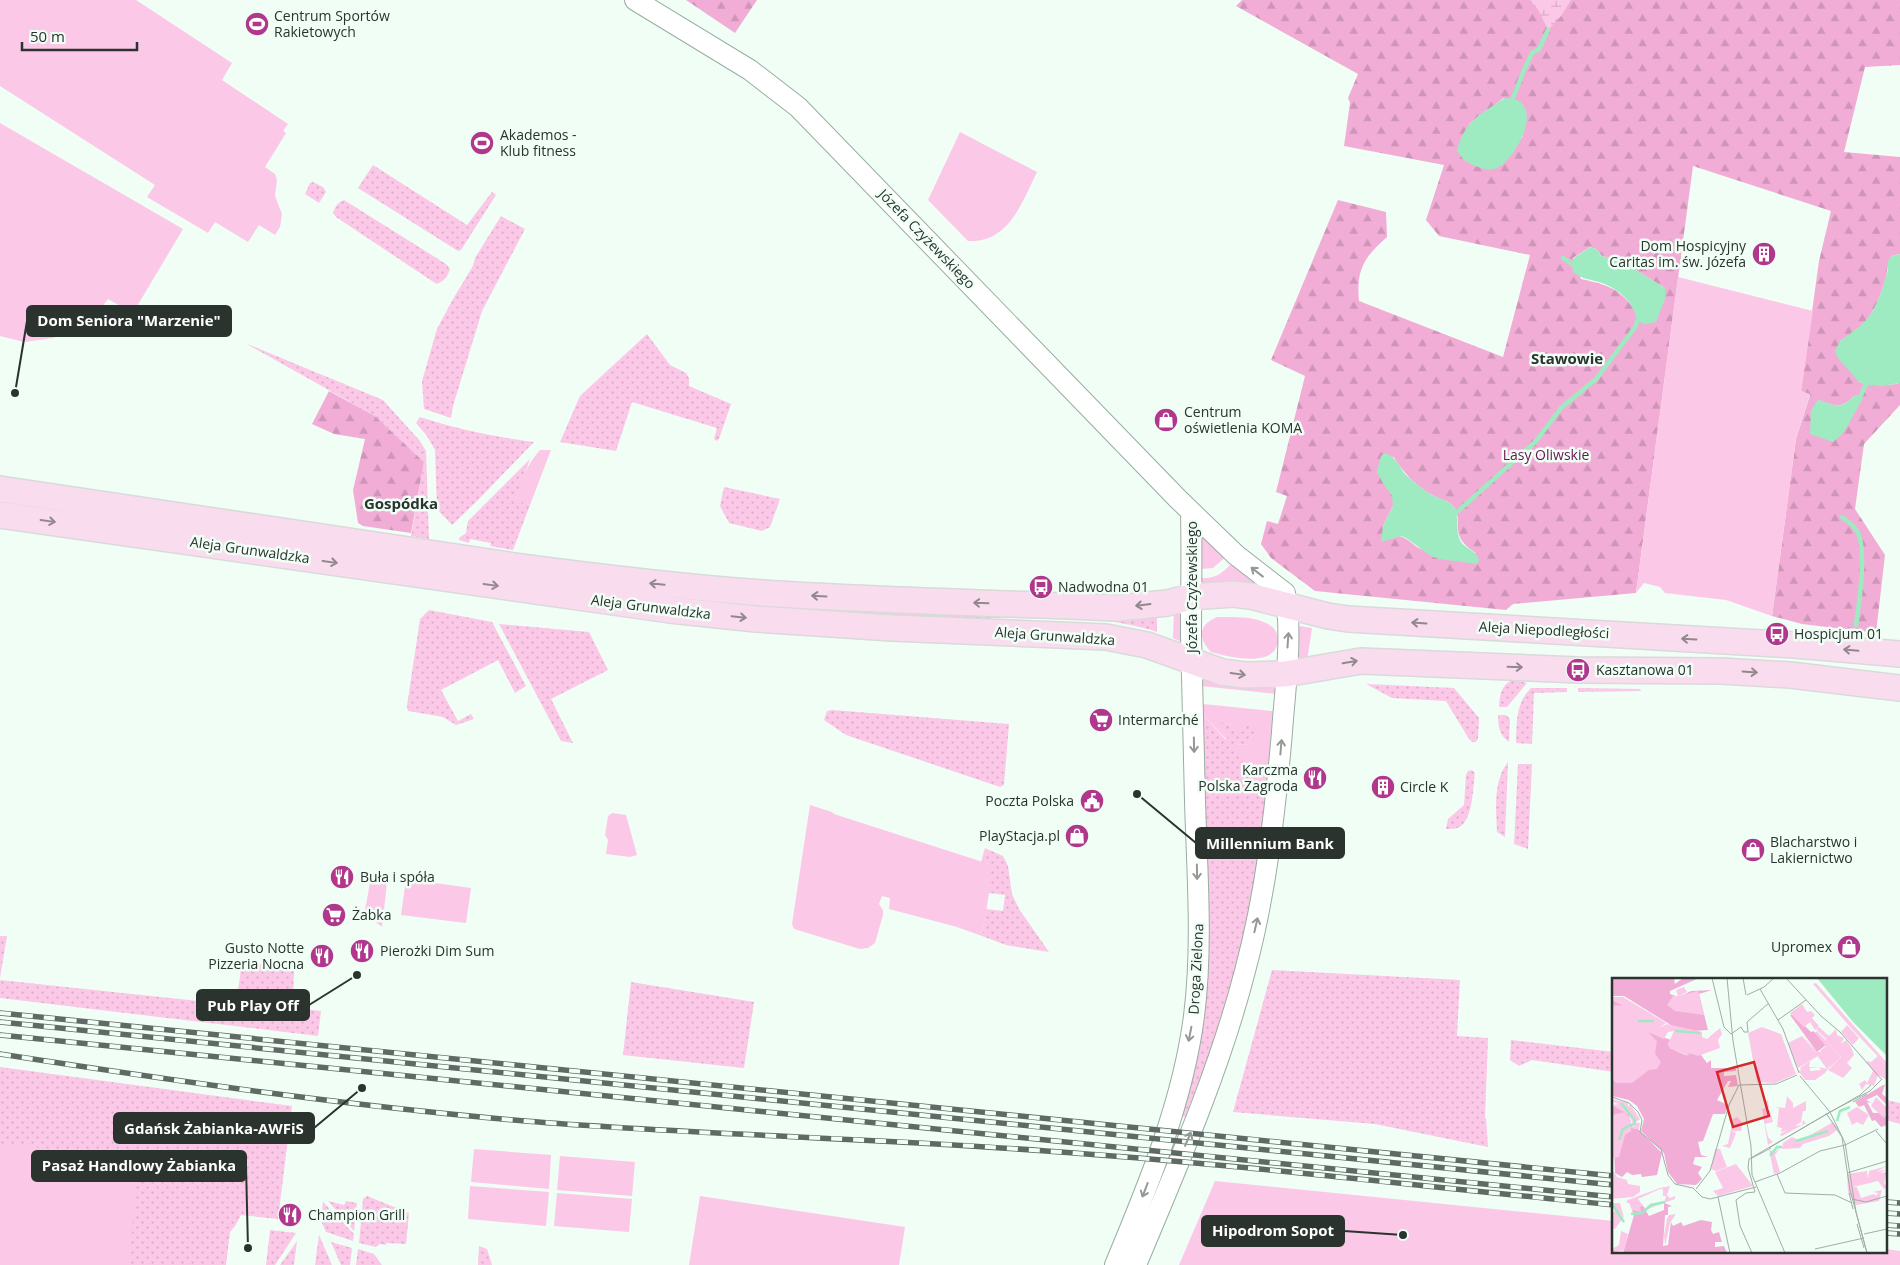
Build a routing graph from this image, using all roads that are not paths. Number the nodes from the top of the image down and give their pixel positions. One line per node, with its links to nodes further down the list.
1 (635, 0): 3 (street, Józefa Czyżewskiego)
2 (0, 490): 5 (main road, Aleja Grunwaldzka, one-way to 2)
3 (1191, 512): 5 (street, Józefa Czyżewskiego); 6 (street, Józefa Czyżewskiego, one-way to 3)
4 (0, 514): 8 (main road, Aleja Grunwaldzka, one-way to 8)
5 (1191, 597): 6 (main road, Aleja Niepodległości); 8 (street, Józefa Czyżewskiego)
6 (1287, 606): 7 (main road, Aleja Niepodległości, one-way to 6); 9 (street, Józefa Czyżewskiego, one-way to 6)
7 (1900, 654)
8 (1192, 661): 9 (main road, Aleja Grunwaldzka, one-way to 9); 11 (street, Droga Zielona, one-way to 11)
9 (1294, 672): 10 (main road, one-way to 10); 12 (street, one-way to 9)
10 (1900, 688)
11 (1115, 1265)
12 (1136, 1265)

